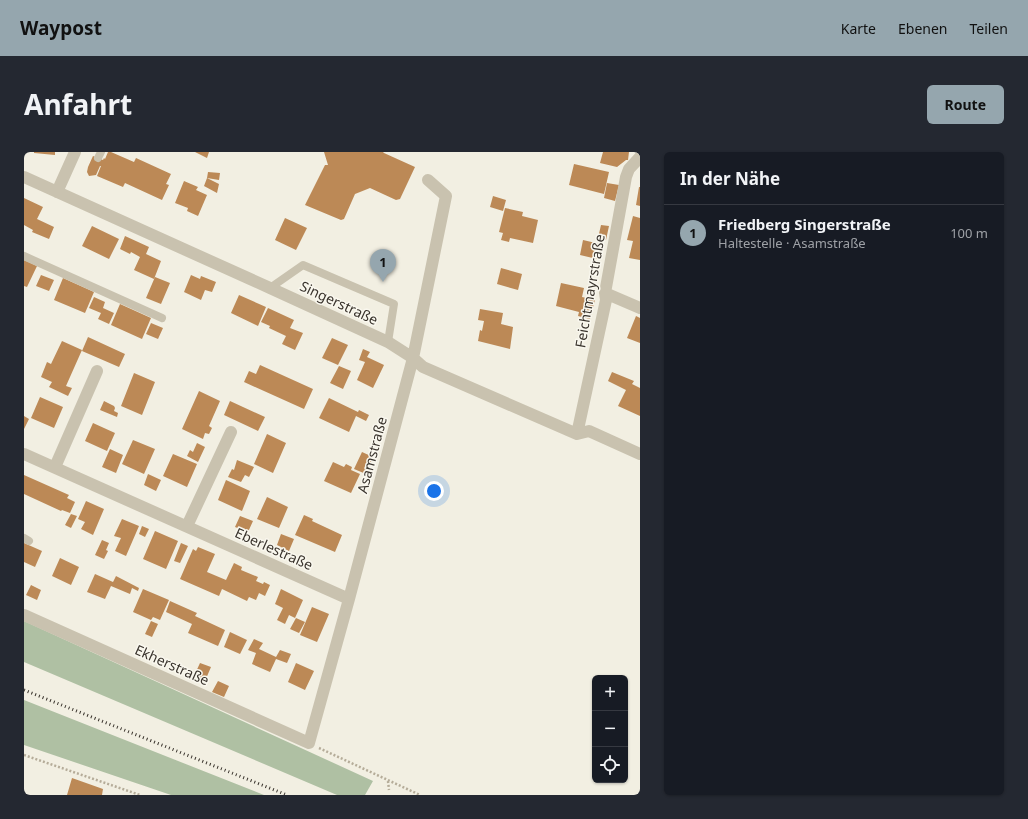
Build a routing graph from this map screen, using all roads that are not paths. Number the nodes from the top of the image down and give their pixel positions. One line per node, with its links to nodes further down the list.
1 (75, 152): 5 (street)
2 (640, 157): 8 (street, Feichtmayrstraße)
3 (24, 177): 5 (street, Singerstraße)
4 (428, 180): 12 (street, Asamstraße)
5 (57, 192): 7 (street, Singerstraße)
6 (24, 256): 10 (lane)
7 (270, 288): 11 (street, Singerstraße); 11 (lane)
8 (605, 293): 9 (street); 15 (street, Feichtmayrstraße)
9 (640, 308)
10 (162, 318)
11 (388, 342): 12 (street, Singerstraße)
12 (413, 358): 15 (street, Singerstraße); 20 (street, Asamstraße)
13 (97, 371): 18 (street)
14 (231, 432): 19 (street)
15 (577, 434): 17 (street, Singerstraße)
16 (24, 454): 18 (street, Eberlestraße)
17 (640, 454)
18 (55, 467): 19 (street, Eberlestraße)
19 (187, 526): 20 (street, Eberlestraße)
20 (349, 599): 22 (street, Asamstraße)
21 (24, 615): 22 (street, Ekherstraße)
22 (309, 743)

